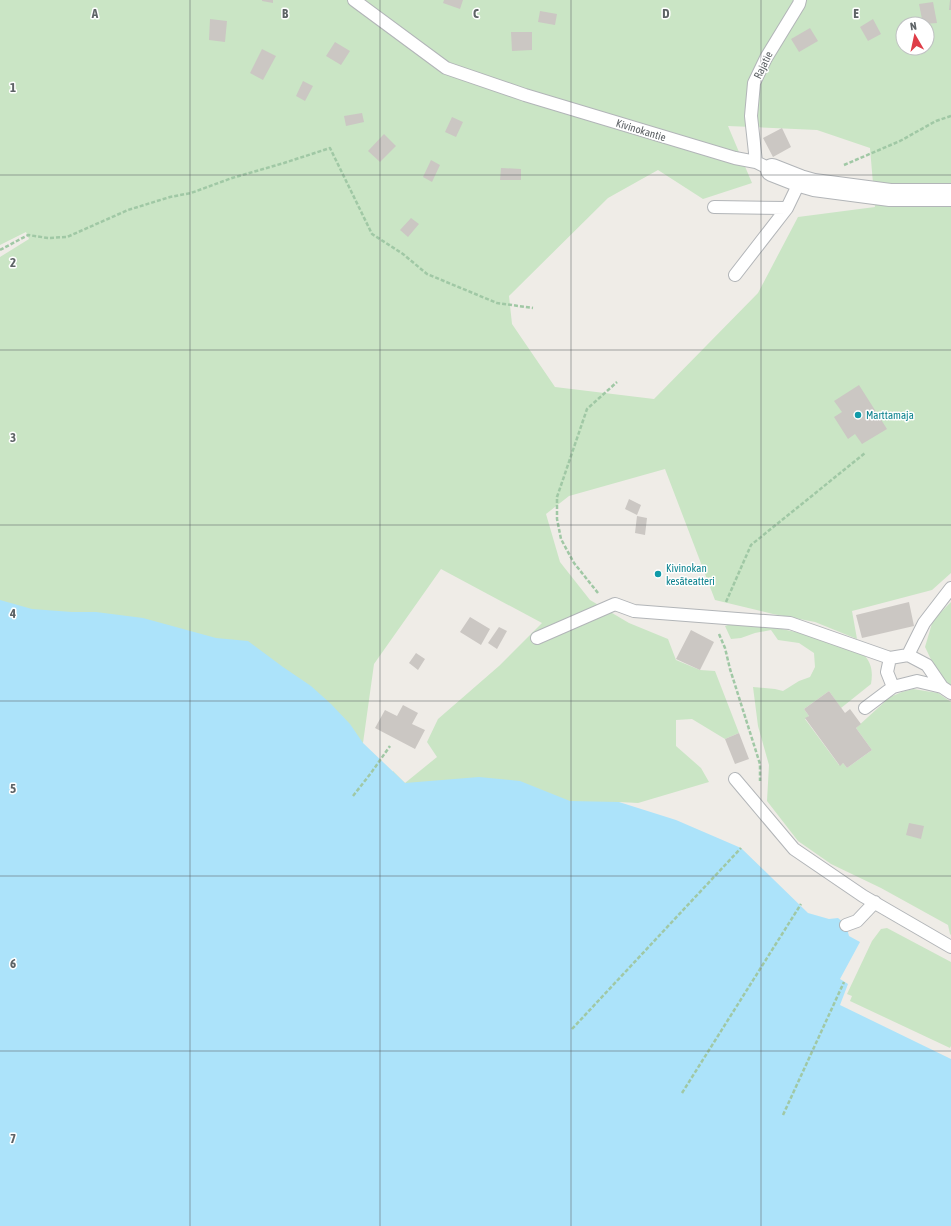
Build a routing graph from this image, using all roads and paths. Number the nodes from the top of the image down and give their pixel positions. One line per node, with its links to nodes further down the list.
1 (354, 0): 4 (lane, Kivinokantie)
2 (800, 0): 4 (lane, Rajatie)
3 (951, 116): 5 (path)
4 (764, 166): 6 (street, Kivinokantie)
5 (842, 166)
6 (800, 181): 7 (street, Kivinokantie); 9 (lane)
7 (951, 195)
8 (714, 207): 9 (lane)
9 (787, 208): 11 (lane)
10 (0, 250): 12 (path)
11 (735, 275)
12 (532, 308)
13 (617, 382): 16 (path)
14 (865, 453): 17 (path)
15 (951, 588): 19 (lane)
16 (615, 604): 17 (lane); 18 (lane)
17 (715, 617): 20 (lane); 27 (path)
18 (537, 638)
19 (908, 655): 20 (lane); 22 (lane)
20 (890, 658): 21 (lane)
21 (893, 687): 22 (lane); 23 (lane)
22 (947, 690)
23 (865, 708)
24 (390, 746): 26 (path)
25 (735, 779): 27 (lane)
26 (353, 796)
27 (760, 809): 29 (lane)
28 (741, 848): 34 (path)
29 (875, 902): 31 (lane); 32 (lane)
30 (801, 904): 35 (path)
31 (846, 925)
32 (951, 947)
33 (844, 982): 36 (path)
34 (572, 1029)
35 (682, 1094)
36 (782, 1115)

